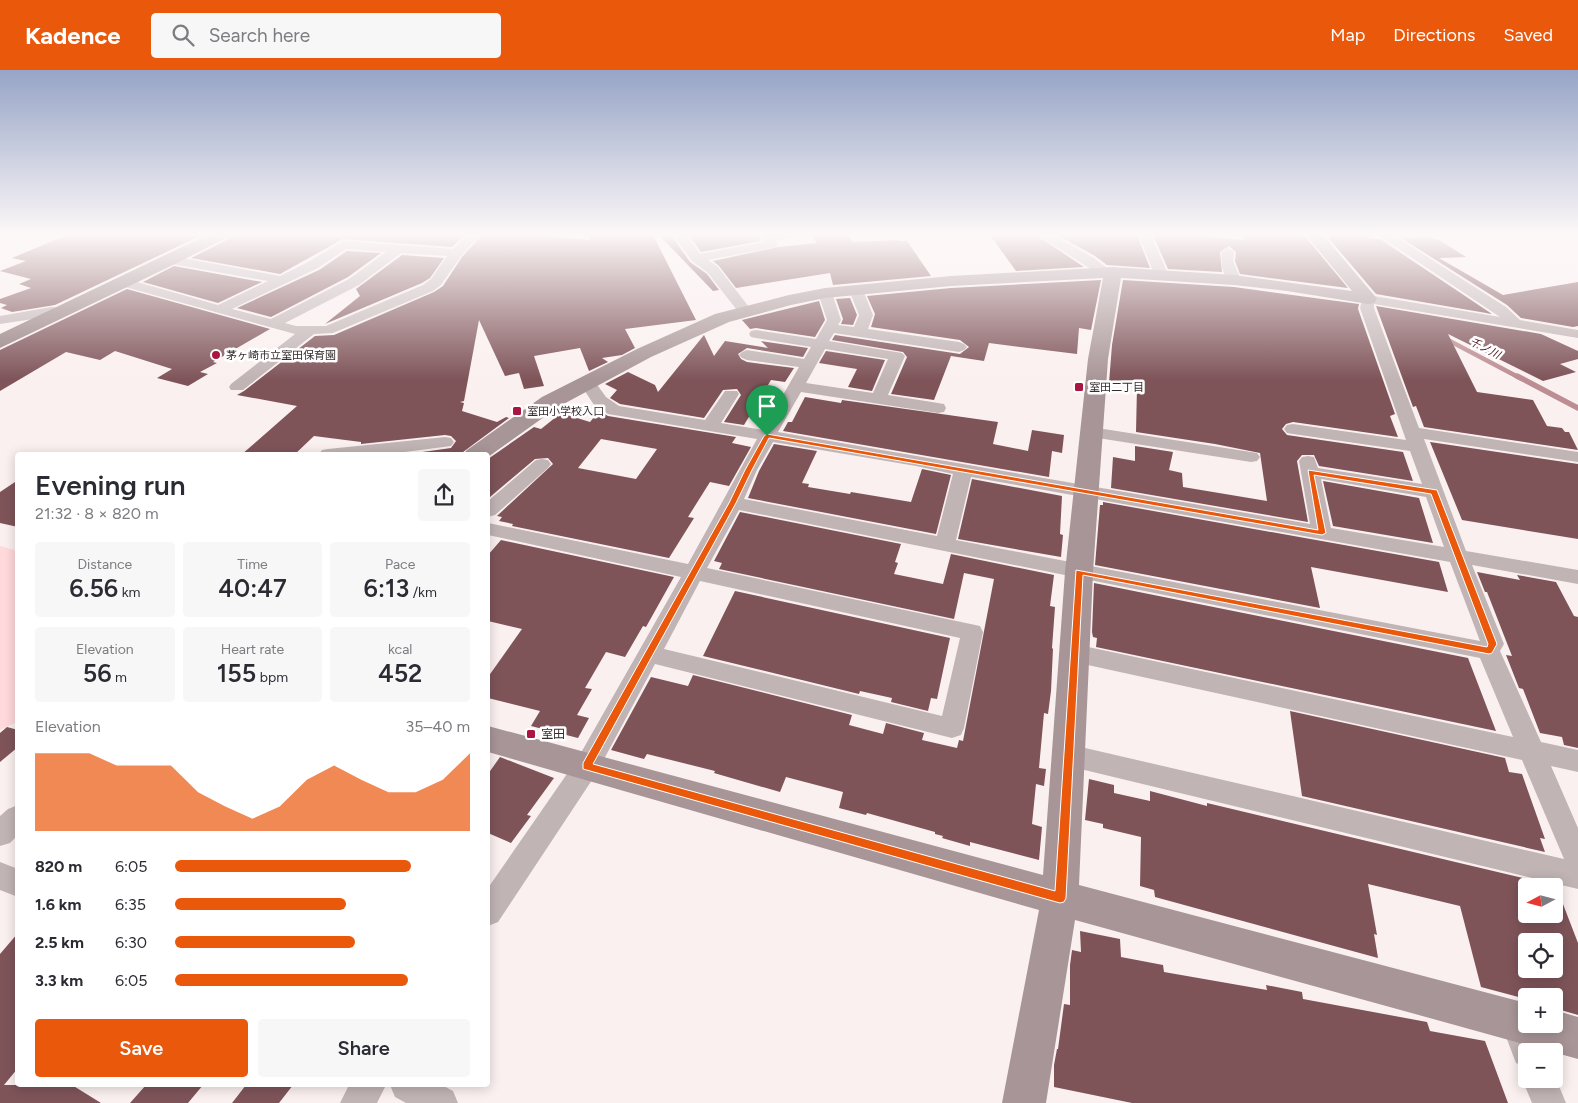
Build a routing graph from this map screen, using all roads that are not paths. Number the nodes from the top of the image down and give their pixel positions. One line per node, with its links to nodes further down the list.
1 (120, 283): 16 (main road)
2 (127, 283): 15 (street)
3 (275, 283): 15 (street)
4 (352, 283): 20 (street)
5 (434, 283): 22 (street)
6 (723, 283): 17 (street)
7 (939, 283): 12 (street)
8 (1108, 283): 39 (street)
9 (1262, 283): 14 (street)
10 (1355, 283): 14 (street)
11 (1459, 283): 19 (street)
12 (856, 290): 13 (street); 23 (street)
13 (825, 293): 17 (street); 21 (street)
14 (1368, 299): 19 (street); 41 (street)
15 (219, 310): 20 (street)
16 (60, 311): 18 (street); 26 (main road)
17 (745, 311): 31 (street)
18 (0, 320)
19 (1515, 323): 25 (street)
20 (272, 324): 22 (street)
21 (829, 328): 23 (street); 27 (street)
22 (310, 330): 33 (street)
23 (859, 333): 28 (street)
24 (756, 334): 27 (street)
25 (1578, 334)
26 (0, 342)
27 (820, 344): 30 (street); 35 (street)
28 (959, 348)
29 (747, 355): 30 (street)
30 (808, 364): 32 (street)
31 (587, 382): 37 (street); 44 (street)
32 (796, 386): 35 (street); 40 (street)
33 (237, 387)
34 (731, 394): 37 (street)
35 (878, 399): 36 (street)
36 (938, 408)
37 (710, 426): 40 (street)
38 (1293, 428): 41 (street)
39 (1091, 432): 45 (street); 49 (street)
40 (767, 436): 48 (street); 51 (street)
41 (1415, 440): 46 (street); 50 (street)
42 (366, 452): 43 (street)
43 (437, 452)
44 (480, 452)
45 (1251, 457)
46 (1578, 457)
47 (542, 464): 52 (street)
48 (963, 470): 49 (street); 55 (street)
49 (1086, 491): 54 (street); 58 (street)
50 (1434, 492): 54 (street); 56 (street)
51 (733, 503): 55 (street); 57 (street)
52 (490, 509)
53 (490, 529): 57 (street)
54 (1322, 533): 56 (street)
55 (945, 545): 58 (street)
56 (1458, 557): 59 (street); 60 (street)
57 (694, 572): 62 (street); 62 (street)
58 (1079, 572): 60 (street); 61 (street)
59 (1578, 577)
60 (1489, 651): 64 (street)
61 (1074, 653): 64 (street); 65 (street)
62 (649, 654): 67 (street)
63 (490, 740): 67 (street)
64 (1532, 751): 66 (street); 70 (street)
65 (1068, 755): 72 (street); 74 (street)
66 (1578, 761)
67 (587, 766): 74 (street); 75 (street)
68 (15, 820): 69 (street)
69 (0, 834)
70 (1578, 860)
71 (0, 875): 73 (street)
72 (1578, 876)
73 (15, 882)
74 (1060, 898): 76 (street); 81 (street)
75 (490, 909)
76 (1522, 1036): 77 (street)
77 (1578, 1038)
78 (368, 1087): 82 (street)
79 (412, 1087): 83 (street)
80 (1543, 1088): 84 (street)
81 (1026, 1102)
82 (357, 1103)
83 (441, 1103)
84 (1549, 1103)

